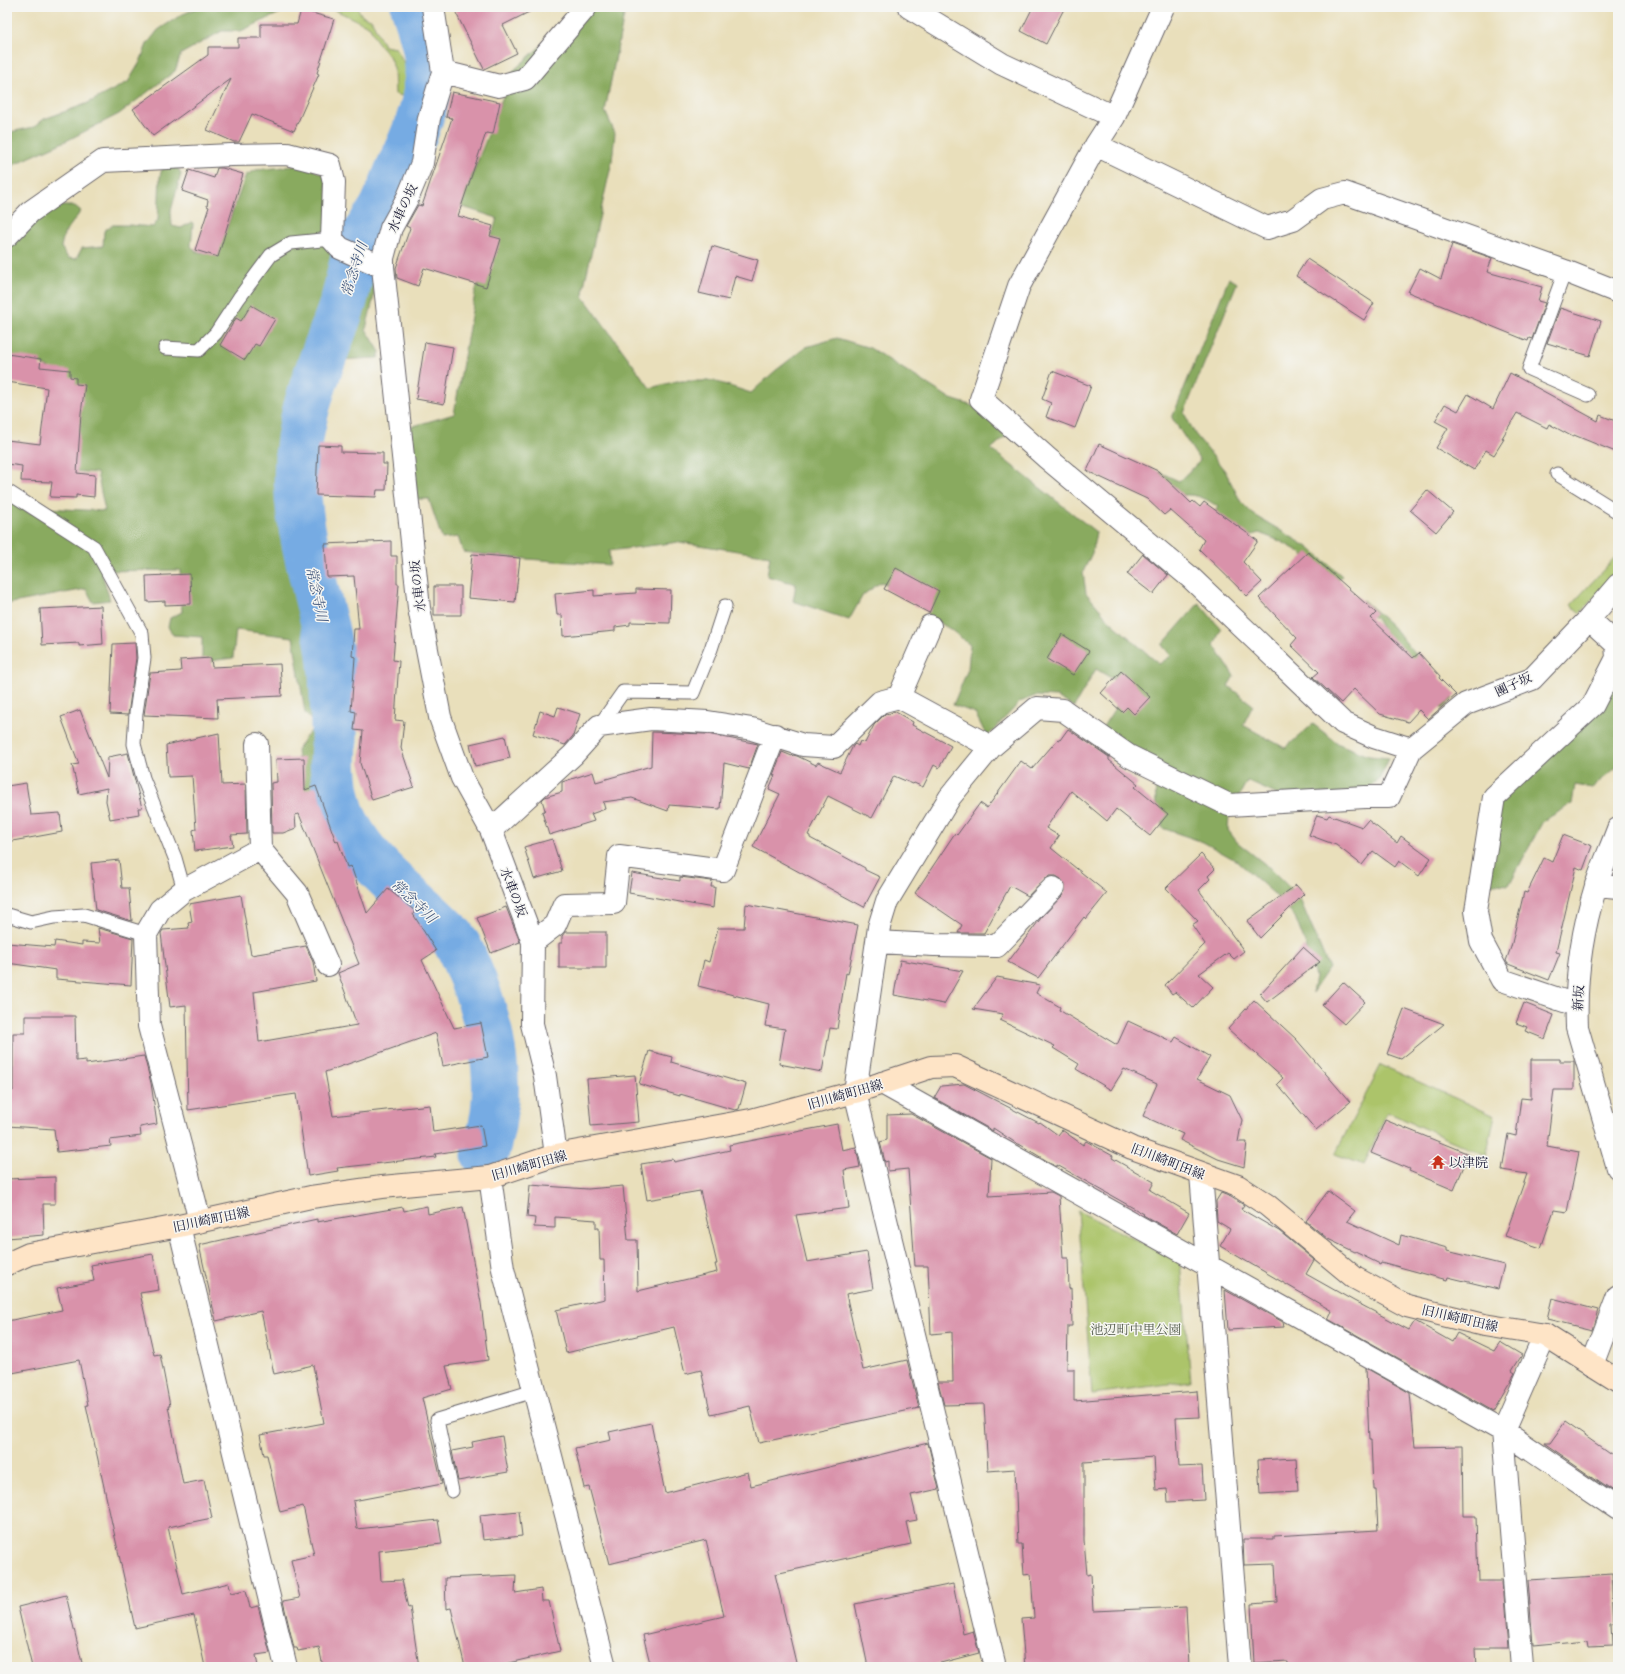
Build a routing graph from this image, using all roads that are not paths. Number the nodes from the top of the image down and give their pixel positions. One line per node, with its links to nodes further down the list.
1 (433, 7): 5 (street, 水車の坂)
2 (586, 7): 5 (street)
3 (909, 7): 6 (street)
4 (1163, 7): 6 (street)
5 (443, 72): 10 (street, 水車の坂)
6 (1114, 117): 7 (street)
7 (1096, 145): 11 (street); 27 (street)
8 (7, 236): 9 (street)
9 (336, 243): 10 (street); 13 (lane)
10 (383, 267): 29 (street, 水車の坂)
11 (1565, 271): 12 (street); 14 (lane)
12 (1618, 292)
13 (165, 348)
14 (1588, 395)
15 (1557, 474): 17 (lane)
16 (7, 491): 34 (lane)
17 (1618, 512)
18 (1618, 585): 20 (street, 團子坂)
19 (725, 606): 23 (lane)
20 (1589, 619): 27 (street, 團子坂); 40 (street)
21 (930, 626): 22 (street)
22 (899, 697): 24 (street); 26 (street)
23 (599, 726): 24 (street); 29 (street)
24 (775, 735): 37 (street)
25 (257, 744): 30 (street)
26 (991, 747): 27 (street); 38 (street)
27 (1411, 749)
28 (1618, 829): 31 (street, 新坂)
29 (491, 830): 37 (street, 水車の坂)
30 (260, 849): 34 (street); 39 (street)
31 (1596, 886): 32 (street); 40 (street, 新坂)
32 (1618, 887)
33 (1053, 888): 38 (street)
34 (184, 890): 36 (street)
35 (7, 915): 36 (lane)
36 (146, 934): 47 (street)
37 (534, 942): 43 (street, 水車の坂)
38 (877, 942): 42 (street)
39 (328, 965)
40 (1576, 1006): 44 (street, 新坂)
41 (882, 1083): 42 (main road, 旧川崎町田線); 45 (main road, 旧川崎町田線); 50 (street)
42 (855, 1092): 43 (main road, 旧川崎町田線); 61 (street)
43 (556, 1155): 46 (main road, 旧川崎町田線)
44 (1618, 1168)
45 (1201, 1174): 50 (street); 52 (main road, 旧川崎町田線)
46 (490, 1177): 47 (main road, 旧川崎町田線); 55 (street)
47 (200, 1221): 48 (main road, 旧川崎町田線)
48 (179, 1226): 49 (main road, 旧川崎町田線); 59 (street)
49 (7, 1264)
50 (1208, 1266): 56 (street); 62 (street)
51 (1618, 1296): 53 (street)
52 (1545, 1335): 53 (main road, 旧川崎町田線); 56 (street)
53 (1592, 1364): 54 (main road, 旧川崎町田線)
54 (1618, 1381)
55 (534, 1391): 57 (lane); 60 (street)
56 (1503, 1431): 58 (street); 63 (street)
57 (452, 1491)
58 (1618, 1509)
59 (286, 1667)
60 (605, 1667)
61 (995, 1667)
62 (1240, 1667)
63 (1522, 1667)

